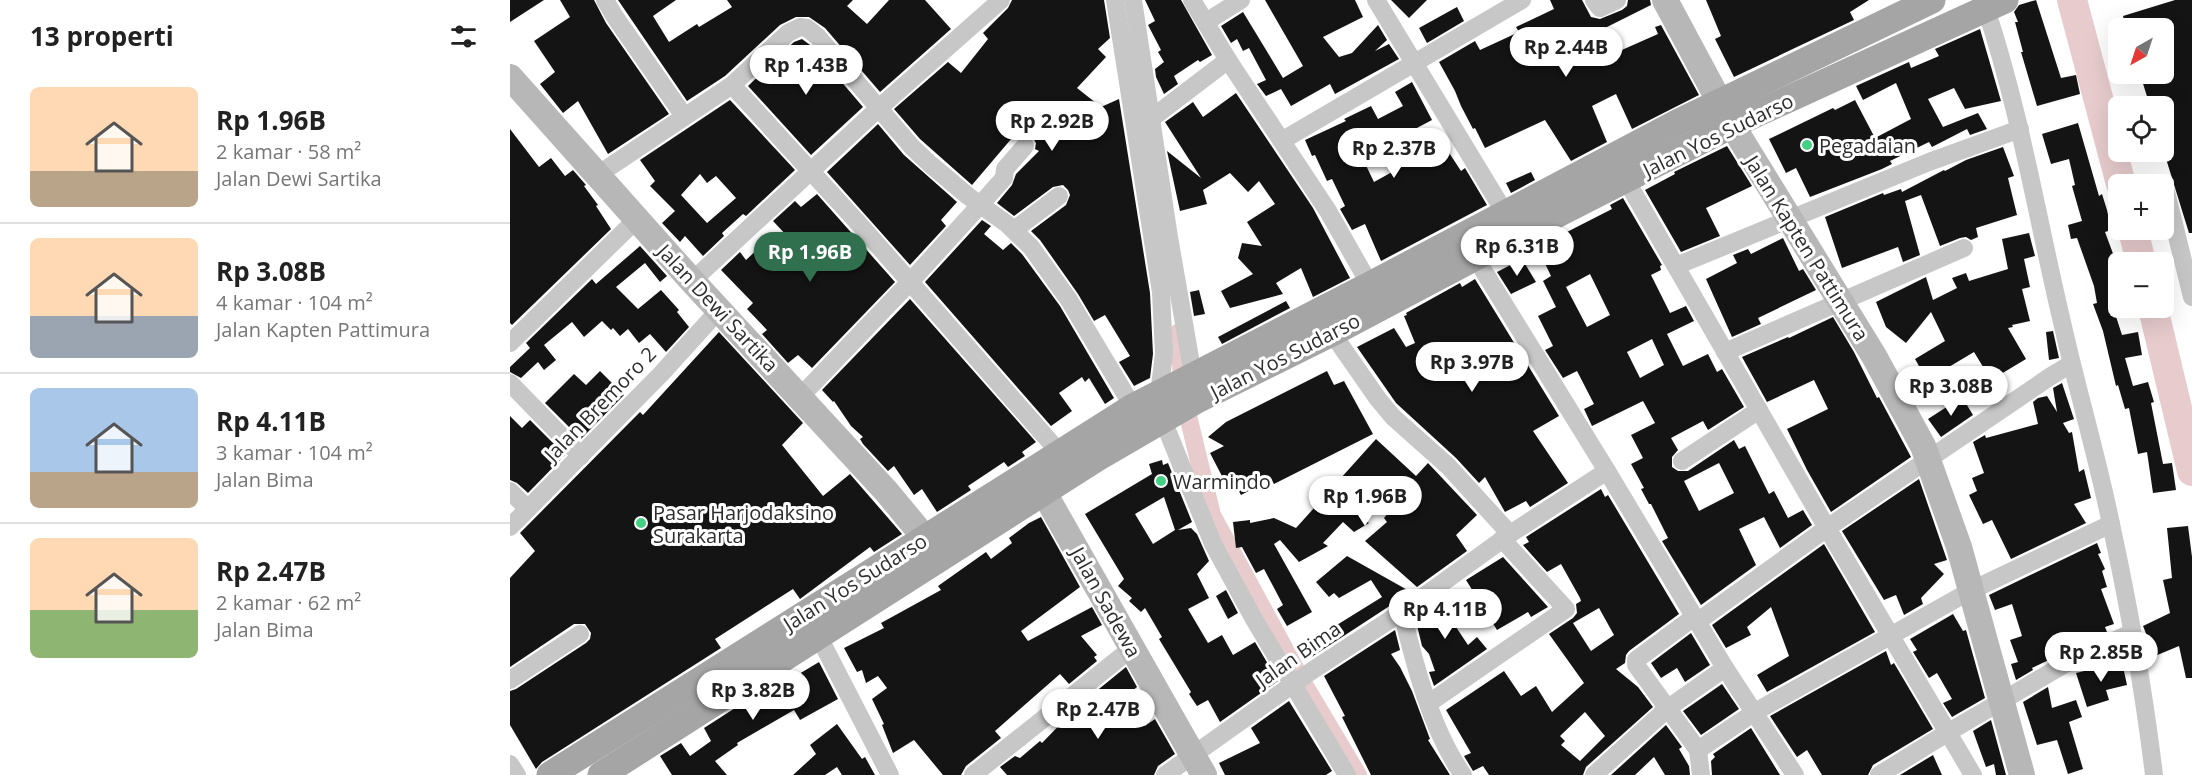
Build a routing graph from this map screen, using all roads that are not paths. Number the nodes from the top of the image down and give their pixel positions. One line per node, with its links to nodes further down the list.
1 (605, 0): 21 (street)
2 (1115, 0): 51 (street)
3 (1133, 0): 22 (street)
4 (1192, 0): 14 (street)
5 (1241, 0): 14 (street)
6 (1376, 0): 16 (street)
7 (1522, 0): 16 (street)
8 (1594, 0): 9 (street)
9 (1617, 0)
10 (1665, 0): 19 (main road, Jalan Kapten Pattimura)
11 (1932, 0): 19 (main road, Jalan Yos Sudarso)
12 (989, 4): 20 (street)
13 (1995, 4): 23 (main road, Jalan Yos Sudarso); 24 (street)
14 (1206, 22): 15 (street)
15 (1228, 60): 22 (street); 25 (street)
16 (1414, 62): 25 (street); 32 (street)
17 (510, 78): 28 (main road, Jalan Dewi Sartika)
18 (732, 85): 20 (street); 21 (street); 27 (street)
19 (1720, 101): 23 (main road, Jalan Kapten Pattimura); 32 (main road, Jalan Yos Sudarso)
20 (880, 106): 27 (street); 31 (street)
21 (684, 116): 28 (street)
22 (1152, 118): 51 (street)
23 (1732, 125): 29 (main road, Jalan Yos Sudarso); 34 (main road, Jalan Kapten Pattimura)
24 (2020, 129): 34 (street); 49 (street)
25 (1282, 140): 42 (street)
26 (1025, 146): 31 (street)
27 (810, 170): 40 (street); 41 (street)
28 (598, 174): 33 (main road, Jalan Dewi Sartika)
29 (1626, 180): 38 (main road, Jalan Yos Sudarso); 39 (street)
30 (1059, 196): 36 (street)
31 (980, 205): 36 (street); 41 (street)
32 (1505, 213): 42 (main road, Jalan Yos Sudarso)
33 (637, 219): 40 (main road, Jalan Dewi Sartika); 47 (street)
34 (1789, 220): 39 (street); 44 (main road, Jalan Kapten Pattimura)
35 (2174, 224): 43 (street)
36 (1014, 230): 53 (street)
37 (1964, 248): 44 (street)
38 (1474, 257): 46 (main road, Jalan Yos Sudarso); 59 (street)
39 (1676, 266): 48 (street)
40 (692, 281): 45 (main road, Jalan Dewi Sartika)
41 (910, 282): 52 (street); 55 (street)
42 (1370, 285): 51 (main road, Jalan Yos Sudarso)
43 (2192, 297)
44 (1840, 301): 48 (street); 57 (main road, Jalan Kapten Pattimura)
45 (719, 310): 52 (main road, Jalan Dewi Sartika); 56 (street, Jalan Bremoro 2)
46 (1332, 333): 51 (main road, Jalan Yos Sudarso); 66 (street)
47 (511, 340)
48 (1725, 352): 54 (street)
49 (2072, 364): 57 (street); 63 (street)
50 (510, 383): 56 (street)
51 (1177, 396): 53 (main road, Jalan Yos Sudarso); 60 (main road, Jalan Yos Sudarso); 77 (street)
52 (800, 397): 67 (main road, Jalan Dewi Sartika)
53 (1133, 407): 55 (main road, Jalan Yos Sudarso)
54 (1759, 411): 58 (street); 65 (street)
55 (1059, 452): 60 (main road, Jalan Yos Sudarso)
56 (581, 456): 62 (street, Jalan Bremoro 2)
57 (1927, 460): 65 (street); 68 (main road, Jalan Kapten Pattimura)
58 (1682, 461)
59 (1607, 471): 66 (street, Jalan Bima); 70 (street)
60 (1037, 481): 67 (main road, Jalan Yos Sudarso); 73 (main road, Jalan Yos Sudarso); 75 (main road, Jalan Sadewa)
61 (510, 491): 62 (street)
62 (528, 509): 64 (street, Jalan Bremoro 2)
63 (2111, 524): 68 (street); 71 (street)
64 (510, 527)
65 (1827, 528): 70 (street); 74 (street)
66 (1506, 537): 69 (street, Jalan Bima); 80 (street)
67 (925, 538): 83 (main road, Jalan Yos Sudarso)
68 (1970, 591): 74 (street); 79 (main road, Jalan Kapten Pattimura)
69 (1402, 612): 77 (street, Jalan Bima); 80 (street)
70 (1696, 620): 76 (street); 81 (street)
71 (2131, 633): 79 (street); 102 (street)
72 (580, 634): 78 (street)
73 (818, 635): 83 (main road, Jalan Yos Sudarso); 91 (street)
74 (1891, 637): 82 (street); 84 (street)
75 (1132, 648): 87 (main road, Jalan Sadewa); 92 (street)
76 (1725, 668): 81 (street); 82 (street)
77 (1300, 679): 87 (street, Jalan Bima); 94 (street)
78 (510, 680)
79 (2000, 702): 84 (street); 101 (main road, Jalan Kapten Pattimura)
80 (1429, 703): 95 (street)
81 (1668, 708): 85 (street); 96 (street)
82 (1755, 712): 85 (street); 98 (street)
83 (672, 713): 89 (main road, Jalan Yos Sudarso); 90 (main road, Jalan Yos Sudarso)
84 (1947, 733): 99 (street); 100 (street)
85 (1698, 750): 97 (street)
86 (510, 764): 88 (street)
87 (1199, 765): 93 (street, Jalan Bima)
88 (517, 775)
89 (550, 775)
90 (601, 775)
91 (890, 775)
92 (973, 775)
93 (1165, 775)
94 (1347, 775)
95 (1463, 775)
96 (1594, 775)
97 (1701, 775)
98 (1795, 775)
99 (1879, 775)
100 (1973, 775)
101 (2022, 775)
102 (2154, 775)

